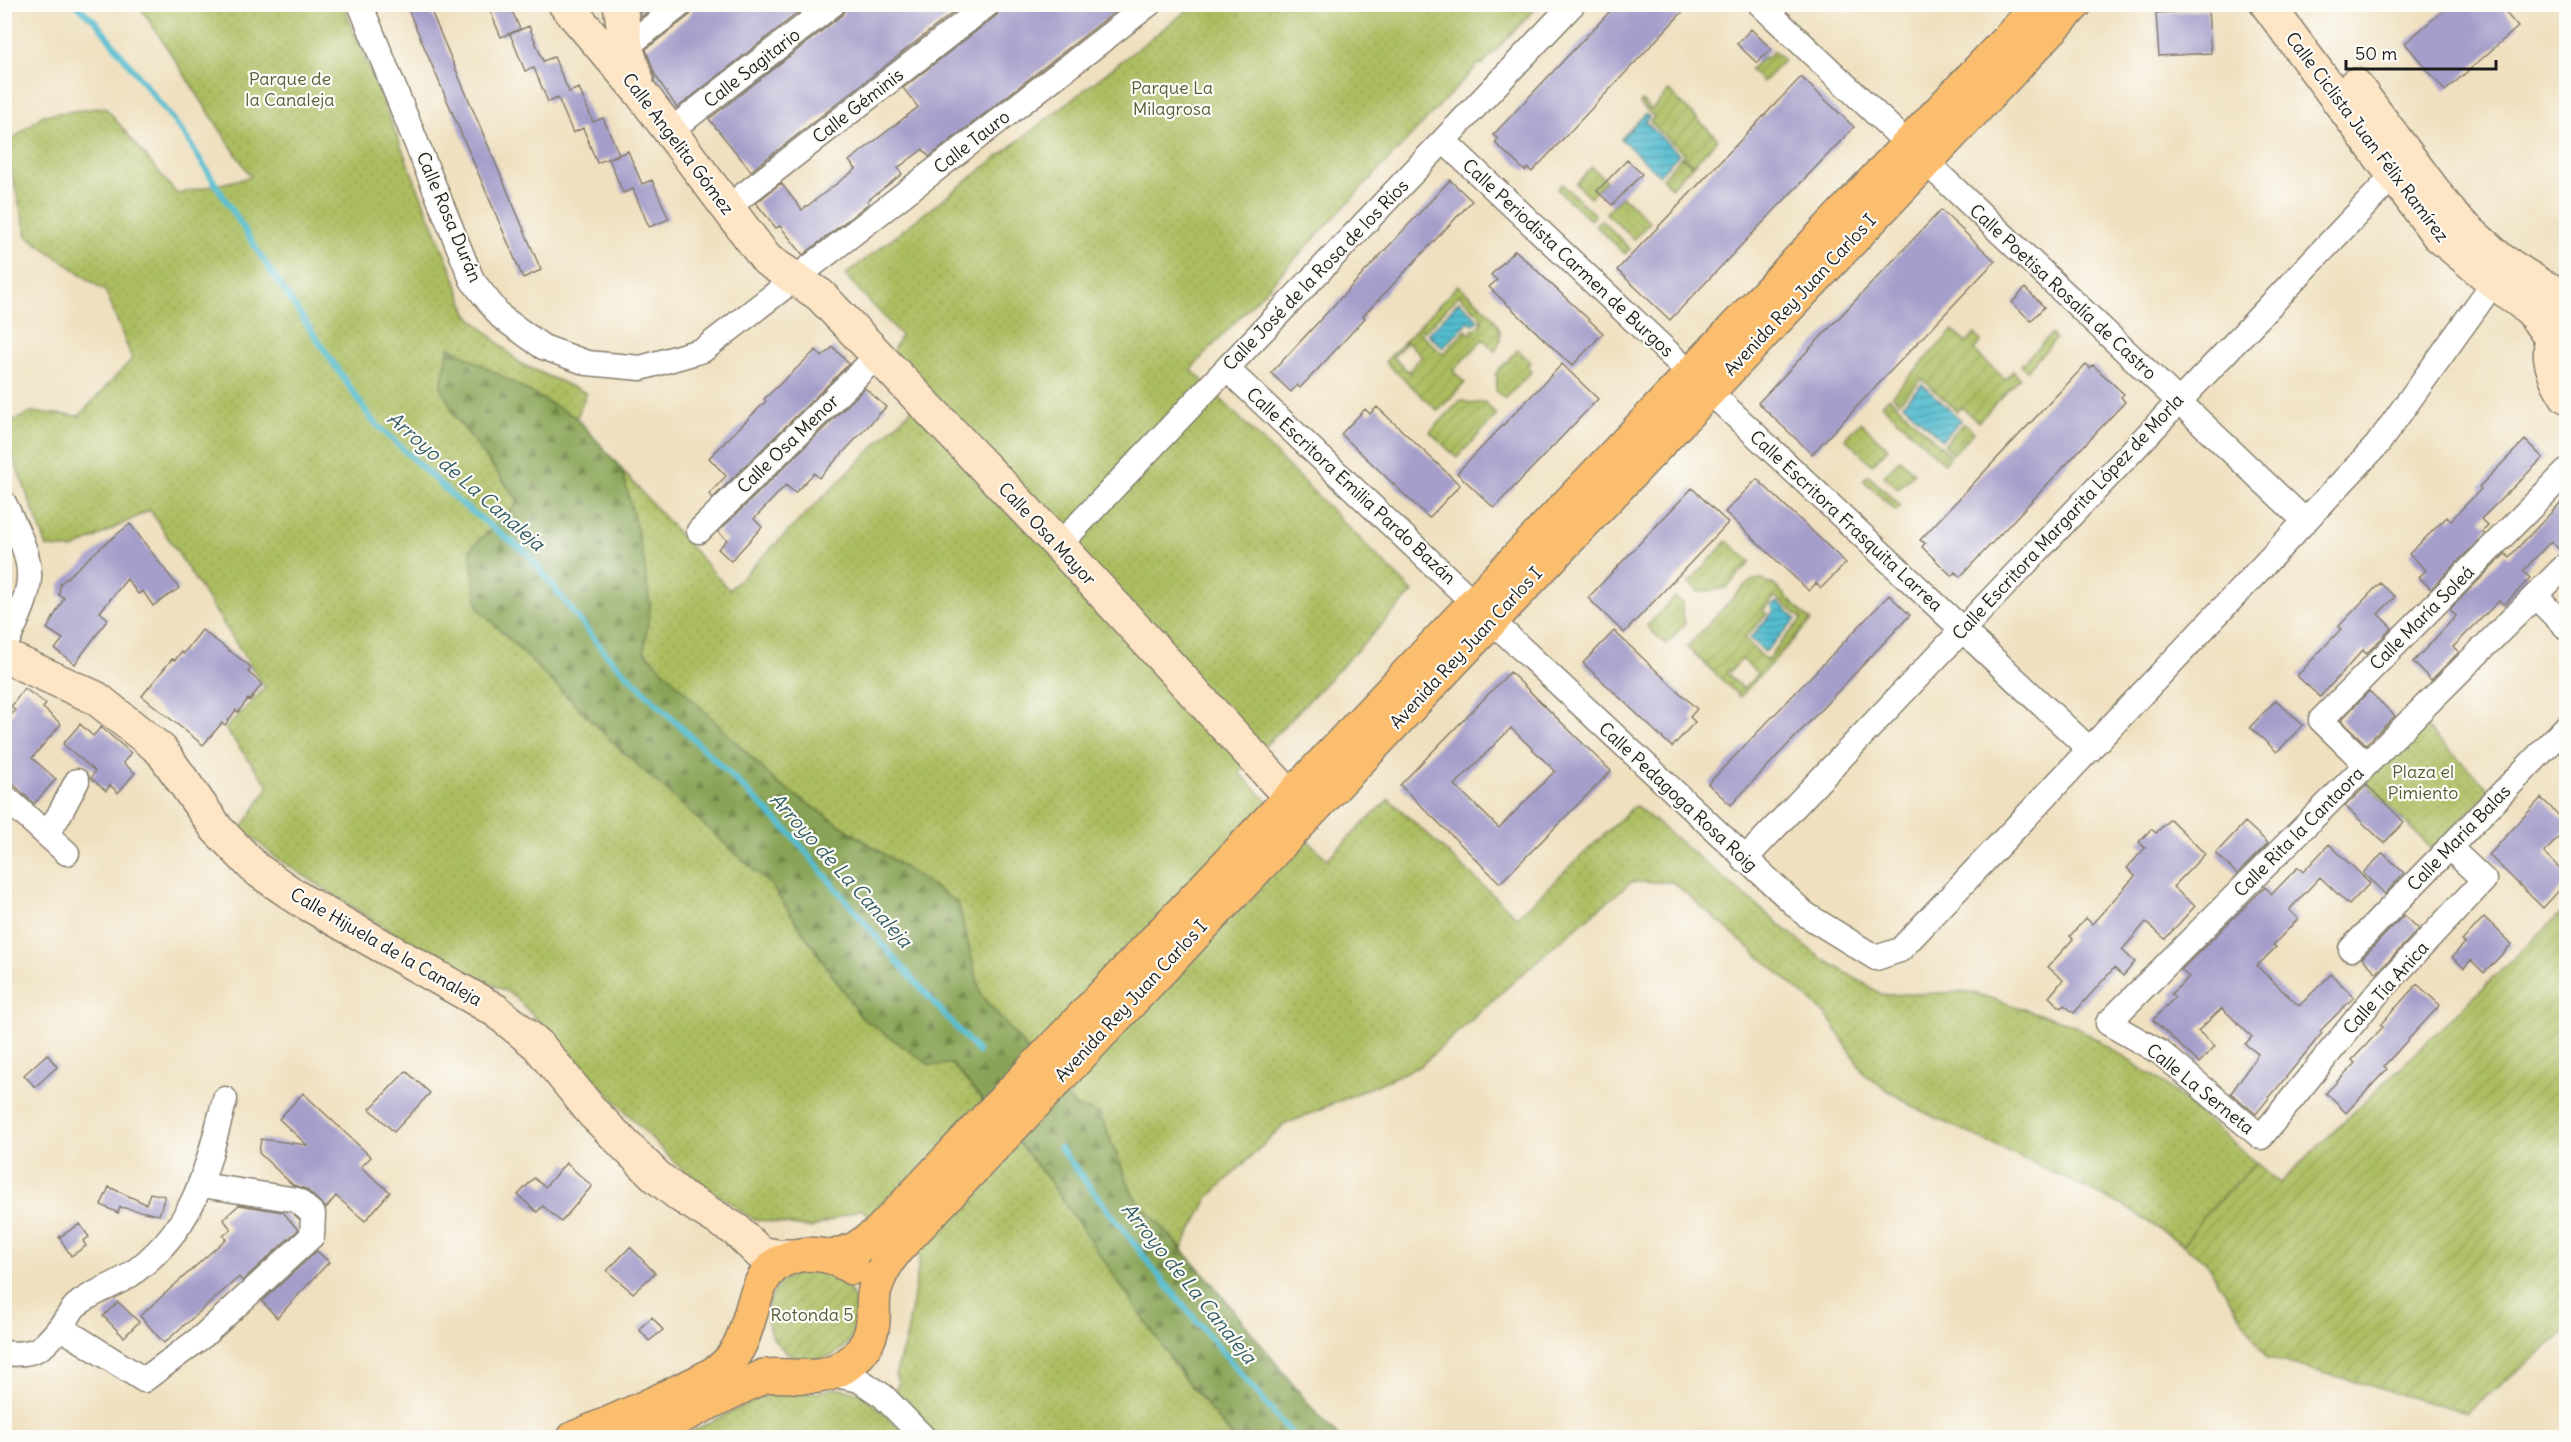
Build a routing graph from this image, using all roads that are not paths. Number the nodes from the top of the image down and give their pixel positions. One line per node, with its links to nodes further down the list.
1 (360, 4): 21 (street, Calle Rosa Durán)
2 (565, 4): 15 (street, Calle Angelita Gómez)
3 (620, 4): 14 (street)
4 (681, 4): 14 (street)
5 (834, 4): 16 (street, Calle Sagitario)
6 (988, 4): 20 (street, Calle Géminis)
7 (1149, 4): 21 (street, Calle Tauro)
8 (1573, 4): 17 (street, Calle José de la Rosa de los Ríos)
9 (1760, 4): 18 (street, Calle Poetisa Rosalía de Castro)
10 (2041, 4): 18 (main road, Avenida Rey Juan Carlos I)
11 (2075, 4): 18 (main road, Avenida Rey Juan Carlos I)
12 (2267, 4): 19 (street, Calle Ciclista Juan Félix Ramírez)
13 (2295, 4): 23 (street, Calle Ciclista Juan Félix Ramírez)
14 (626, 47): 15 (street)
15 (641, 93): 16 (street, Calle Angelita Gómez)
16 (670, 131): 20 (street, Calle Angelita Gómez)
17 (1444, 141): 26 (street, Calle José de la Rosa de los Ríos); 27 (street, Calle Periodista Carmen de Burgos)
18 (1917, 153): 27 (main road, Avenida Rey Juan Carlos I); 29 (street, Calle Poetisa Rosalía de Castro)
19 (2394, 176): 22 (street, Calle Ciclista Juan Félix Ramírez); 29 (street, Calle Escritora Margarita López de Morla)
20 (728, 208): 21 (street, Calle Angelita Gómez)
21 (795, 279): 25 (street, Calle Osa Mayor)
22 (2494, 282): 24 (street, Calle Ciclista Juan Félix Ramírez); 32 (street)
23 (2566, 297)
24 (2559, 324): 28 (street)
25 (877, 356): 33 (street, Calle Osa Menor); 34 (street, Calle Osa Mayor)
26 (1227, 369): 34 (street, Calle José de la Rosa de los Ríos); 37 (street, Calle Escritora Emilia Pardo Bazán)
27 (1700, 383): 37 (main road, Avenida Rey Juan Carlos I); 39 (street, Calle Escritora Frasquita Larrea)
28 (2566, 396)
29 (2179, 401): 32 (street, Calle Poetisa Rosalía de Castro); 39 (street, Calle Escritora Margarita López de Morla)
30 (2566, 472): 44 (street, Calle María Soleá)
31 (4, 502): 40 (street)
32 (2306, 521): 43 (street)
33 (699, 531)
34 (1059, 545): 47 (street, Calle Osa Mayor)
35 (2566, 565): 36 (street, Calle Rita la Cantaora)
36 (2535, 596): 38 (street); 44 (street, Calle Rita la Cantaora)
37 (1483, 612): 47 (main road, Avenida Rey Juan Carlos I); 51 (street, Calle Pedagoga Rosa Roig); 59 (main road, Avenida Rey Juan Carlos I)
38 (2566, 627)
39 (1961, 630): 43 (street, Calle Escritora Frasquita Larrea); 51 (street, Calle Escritora Margarita López de Morla)
40 (4, 648)
41 (4, 656): 58 (street, Calle Hijuela de la Canaleja)
42 (2566, 727): 49 (street, Calle María Balas)
43 (2090, 750): 51 (street, Calle Pedagoga Rosa Roig)
44 (2366, 764): 53 (street, Calle Rita la Cantaora)
45 (76, 781): 48 (street)
46 (4, 796): 48 (street)
47 (1291, 798): 57 (main road, Avenida Rey Juan Carlos I)
48 (46, 834): 50 (street)
49 (2449, 847): 52 (street, Calle María Balas); 55 (street, Calle Tía Anica)
50 (67, 853)
51 (1744, 860)
52 (2351, 948)
53 (2108, 1023): 55 (street, Calle La Serneta)
54 (225, 1099): 56 (street)
55 (2260, 1137)
56 (201, 1185): 61 (street); 61 (street)
57 (833, 1257): 58 (main road, Avenida Rey Juan Carlos I); 59 (main road, Avenida Rey Juan Carlos I)
58 (761, 1266): 60 (main road, Avenida Rey Juan Carlos I)
59 (873, 1302): 62 (main road, Avenida Rey Juan Carlos I)
60 (751, 1317): 64 (main road); 66 (main road, Avenida Rey Juan Carlos I)
61 (60, 1327): 63 (street)
62 (868, 1342): 64 (main road); 65 (street)
63 (4, 1353)
64 (814, 1374): 65 (street); 67 (main road)
65 (883, 1396): 68 (street)
66 (574, 1437)
67 (637, 1437)
68 (924, 1437)

